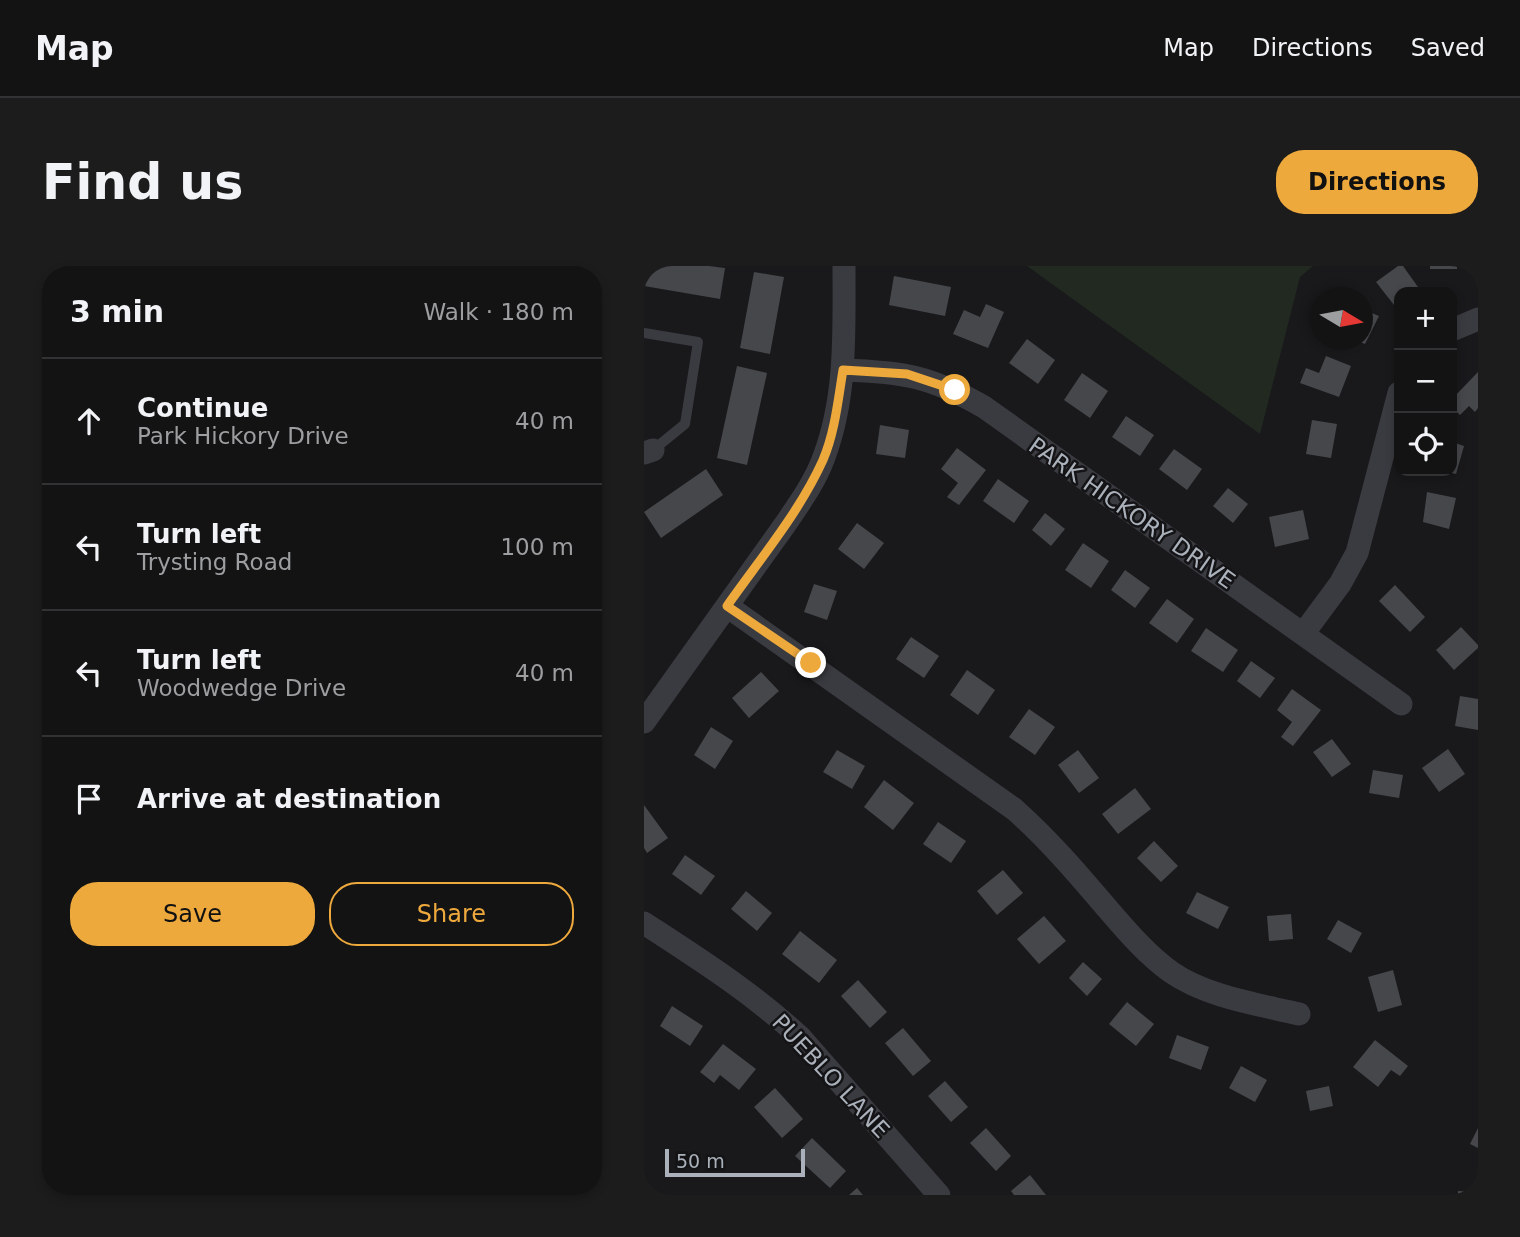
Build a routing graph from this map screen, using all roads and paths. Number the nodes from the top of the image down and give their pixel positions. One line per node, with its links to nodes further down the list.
1 (844, 266): 5 (street)
2 (1478, 318): 3 (street)
3 (1457, 328)
4 (644, 333): 7 (lane)
5 (843, 370): 8 (street); 9 (street, PARK HICKORY DRIVE)
6 (1394, 412): 9 (street)
7 (649, 452)
8 (727, 606): 11 (street); 13 (street)
9 (1303, 635): 10 (street, PARK HICKORY DRIVE)
10 (1402, 704)
11 (644, 722)
12 (644, 923): 14 (street, PUEBLO LANE)
13 (1299, 1014)
14 (939, 1195)

